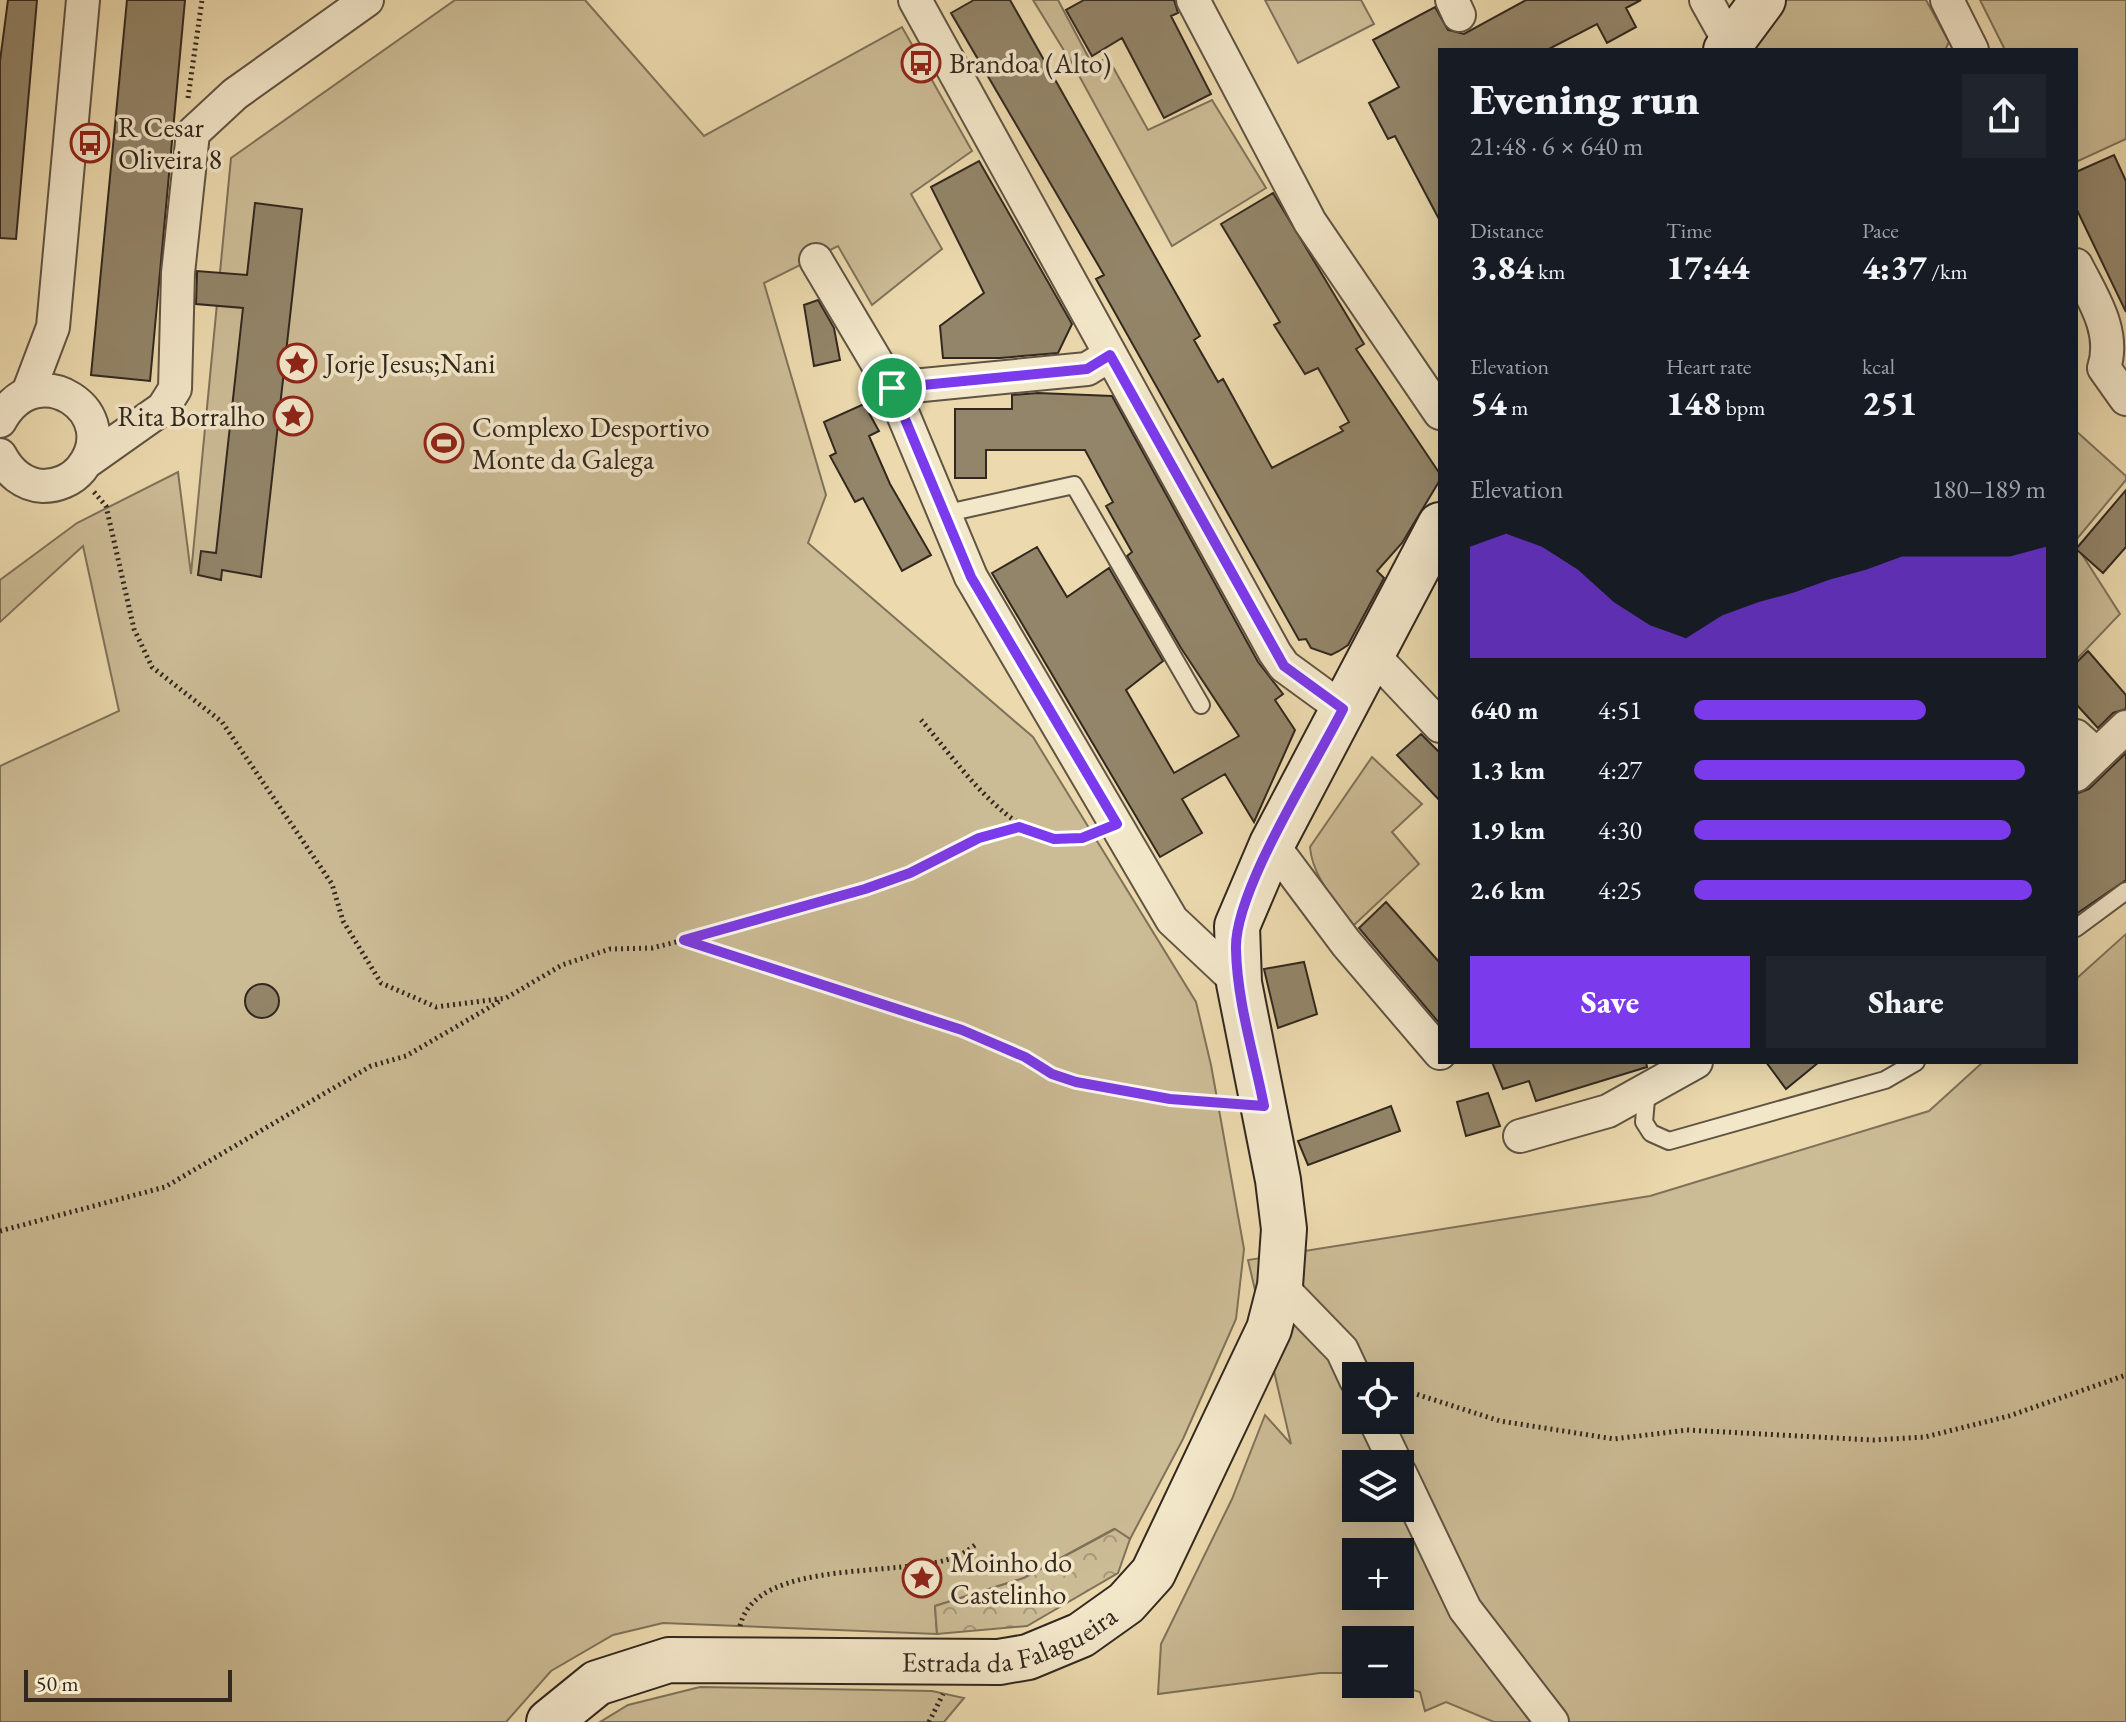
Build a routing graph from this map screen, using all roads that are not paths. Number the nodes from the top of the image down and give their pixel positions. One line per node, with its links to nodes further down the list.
1 (83, 0): 12 (street)
2 (367, 0): 19 (street)
3 (1193, 0): 20 (street)
4 (1706, 0): 8 (street)
5 (1763, 0): 8 (street)
6 (1947, 0): 9 (street)
7 (921, 2): 13 (street)
8 (1728, 47)
9 (1971, 48)
10 (816, 260): 15 (street)
11 (2078, 269): 14 (street)
12 (53, 327): 17 (street); 18 (street)
13 (1110, 355): 15 (street); 27 (street)
14 (2090, 370): 16 (street)
15 (892, 388): 23 (street)
16 (2126, 399)
17 (75, 401): 18 (street); 19 (street); 22 (street)
18 (12, 404)
19 (163, 408): 22 (street)
20 (1438, 410)
21 (0, 455): 22 (street)
22 (83, 467)
23 (943, 514): 26 (lane); 34 (street)
24 (1438, 529): 25 (street, Estrada da Falagueira)
25 (1372, 654): 27 (street, Estrada da Falagueira); 28 (street)
26 (1201, 705)
27 (1343, 709): 31 (street, Estrada da Falagueira)
28 (1438, 724)
29 (2126, 727): 30 (street)
30 (2083, 755)
31 (1272, 844): 34 (street, Estrada da Falagueira); 35 (street)
32 (2126, 891): 33 (lane)
33 (2078, 927)
34 (1239, 983): 40 (street, Estrada da Falagueira)
35 (1438, 1051)
36 (1692, 1064): 38 (street)
37 (1913, 1064): 38 (lane)
38 (1648, 1088): 39 (street)
39 (1520, 1136)
40 (1280, 1286): 41 (street); 43 (street, Estrada da Falagueira)
41 (1348, 1362)
42 (1414, 1502): 44 (street)
43 (549, 1722)
44 (1552, 1722)

